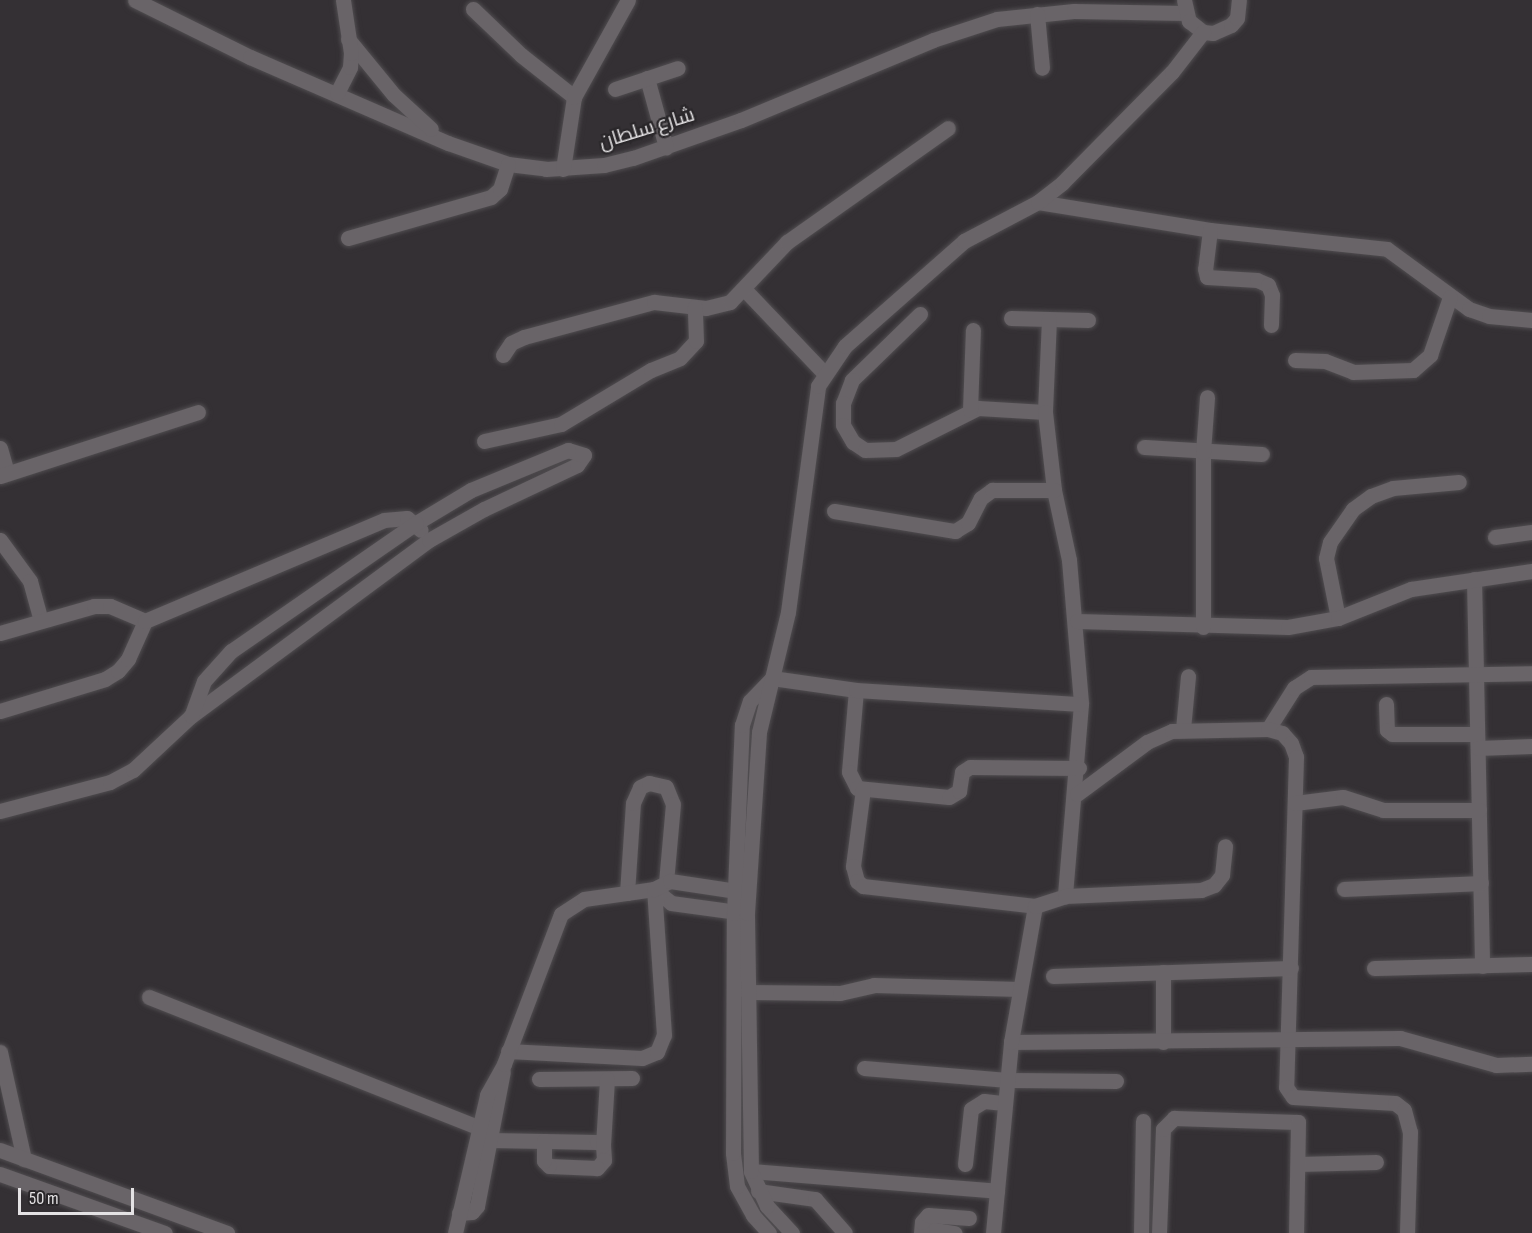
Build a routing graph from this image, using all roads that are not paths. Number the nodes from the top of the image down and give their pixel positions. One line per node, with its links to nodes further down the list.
1 (135, 0): 14 (street, شارع سلطان)
2 (343, 0): 9 (street)
3 (628, 0): 15 (street)
4 (1239, 0): 8 (street)
5 (1185, 7): 7 (street, شارع سلطان); 8 (street)
6 (473, 9): 15 (street)
7 (1037, 14): 11 (street); 18 (street, شارع سلطان)
8 (1203, 32): 21 (street)
9 (348, 39): 14 (street); 17 (street)
10 (678, 68): 12 (street)
11 (1042, 68)
12 (647, 78): 13 (street); 18 (street)
13 (615, 89)
14 (337, 93): 17 (street, شارع سلطان)
15 (574, 97): 20 (street)
16 (948, 128): 24 (street)
17 (448, 143): 19 (street, شارع سلطان)
18 (666, 147): 20 (street, شارع سلطان)
19 (508, 164): 20 (street, شارع سلطان); 23 (street)
20 (563, 168)
21 (1038, 202): 22 (street); 36 (street)
22 (1210, 230): 25 (street); 32 (street)
23 (348, 238)
24 (745, 290): 26 (street); 36 (street)
25 (1450, 297): 31 (street); 35 (street)
26 (695, 307): 34 (street); 41 (street)
27 (920, 314): 38 (street)
28 (1011, 318): 29 (street)
29 (1049, 319): 30 (street); 40 (street)
30 (1088, 320)
31 (1532, 320)
32 (1271, 325)
33 (973, 330): 38 (street)
34 (503, 355)
35 (1295, 360)
36 (824, 373): 66 (street)
37 (1207, 397): 44 (street)
38 (969, 410): 40 (street)
39 (198, 412): 46 (street)
40 (1045, 412): 48 (street)
41 (484, 441)
42 (1144, 447): 44 (street)
43 (0, 448): 46 (street)
44 (1203, 452): 45 (street); 61 (street)
45 (1263, 454)
46 (4, 475)
47 (1459, 482): 57 (street)
48 (1054, 490): 49 (street); 60 (street)
49 (834, 511)
50 (416, 523): 54 (street); 54 (street); 59 (street); 71 (street)
51 (1532, 532): 52 (street)
52 (1495, 537)
53 (0, 540): 58 (street)
54 (429, 540): 71 (street)
55 (1532, 572): 56 (street)
56 (1474, 579): 57 (street); 64 (street)
57 (1338, 618): 61 (street)
58 (41, 621): 59 (street); 62 (street)
59 (145, 621): 70 (street)
60 (1077, 621): 61 (street); 68 (street)
61 (1203, 627)
62 (0, 633)
63 (1532, 673): 64 (street)
64 (1476, 675): 73 (street); 74 (street)
65 (1188, 676): 72 (street)
66 (772, 678): 67 (street); 86 (street); 90 (street)
67 (856, 690): 68 (street); 77 (street)
68 (1081, 704): 76 (street)
69 (1386, 704): 74 (street)
70 (0, 711)
71 (191, 716): 81 (street)
72 (1184, 729): 73 (street); 78 (street)
73 (1268, 729): 79 (street)
74 (1478, 741): 75 (street); 80 (street)
75 (1532, 746)
76 (1079, 768): 77 (street); 78 (street)
77 (863, 789): 89 (street)
78 (1077, 794): 88 (street)
79 (1295, 803): 80 (street); 93 (street)
80 (1479, 810): 83 (street)
81 (0, 811)
82 (1225, 846): 88 (street)
83 (1481, 883): 85 (street); 92 (street)
84 (660, 885): 86 (street); 87 (street); 87 (street); 90 (street); 104 (street)
85 (1344, 889)
86 (736, 891): 90 (street)
87 (627, 893): 104 (street)
88 (1065, 896): 89 (street)
89 (1035, 906): 97 (street)
90 (740, 913): 98 (street); 135 (street)
91 (1532, 964): 92 (street)
92 (1482, 966): 94 (street)
93 (1291, 968): 95 (street); 100 (street)
94 (1374, 968)
95 (1163, 972): 96 (street); 102 (street)
96 (1053, 976)
97 (1020, 989): 98 (street); 101 (street)
98 (747, 992): 123 (street)
99 (149, 997): 114 (street)
100 (1288, 1040): 102 (street); 105 (street); 143 (street)
101 (1011, 1042): 102 (street); 110 (street)
102 (1163, 1042)
103 (0, 1052): 119 (street)
104 (506, 1058): 114 (street); 115 (street)
105 (1532, 1064)
106 (864, 1068): 110 (street)
107 (632, 1078): 109 (street)
108 (539, 1079): 109 (street)
109 (607, 1079): 117 (street)
110 (1008, 1080): 111 (street); 112 (street)
111 (1116, 1081)
112 (1004, 1102): 121 (street); 127 (street)
113 (1143, 1121): 140 (street)
114 (478, 1127): 129 (street)
115 (490, 1140): 116 (street); 129 (street)
116 (544, 1141): 117 (street); 117 (street)
117 (603, 1145)
118 (0, 1150): 119 (street)
119 (24, 1159): 125 (street)
120 (1376, 1162): 122 (street)
121 (965, 1164)
122 (1298, 1164): 141 (street); 142 (street)
123 (751, 1171): 126 (street); 127 (street)
124 (0, 1174): 128 (street)
125 (65, 1174): 128 (street); 133 (street)
126 (758, 1191): 136 (street); 137 (street)
127 (997, 1191): 139 (street)
128 (59, 1194): 132 (street)
129 (459, 1213): 134 (street)
130 (969, 1218): 131 (street)
131 (922, 1230): 138 (street)
132 (165, 1233)
133 (227, 1233)
134 (455, 1233)
135 (769, 1233)
136 (792, 1233)
137 (845, 1233)
138 (955, 1233)
139 (993, 1233)
140 (1142, 1233)
141 (1159, 1233)
142 (1296, 1233)
143 (1407, 1233)

